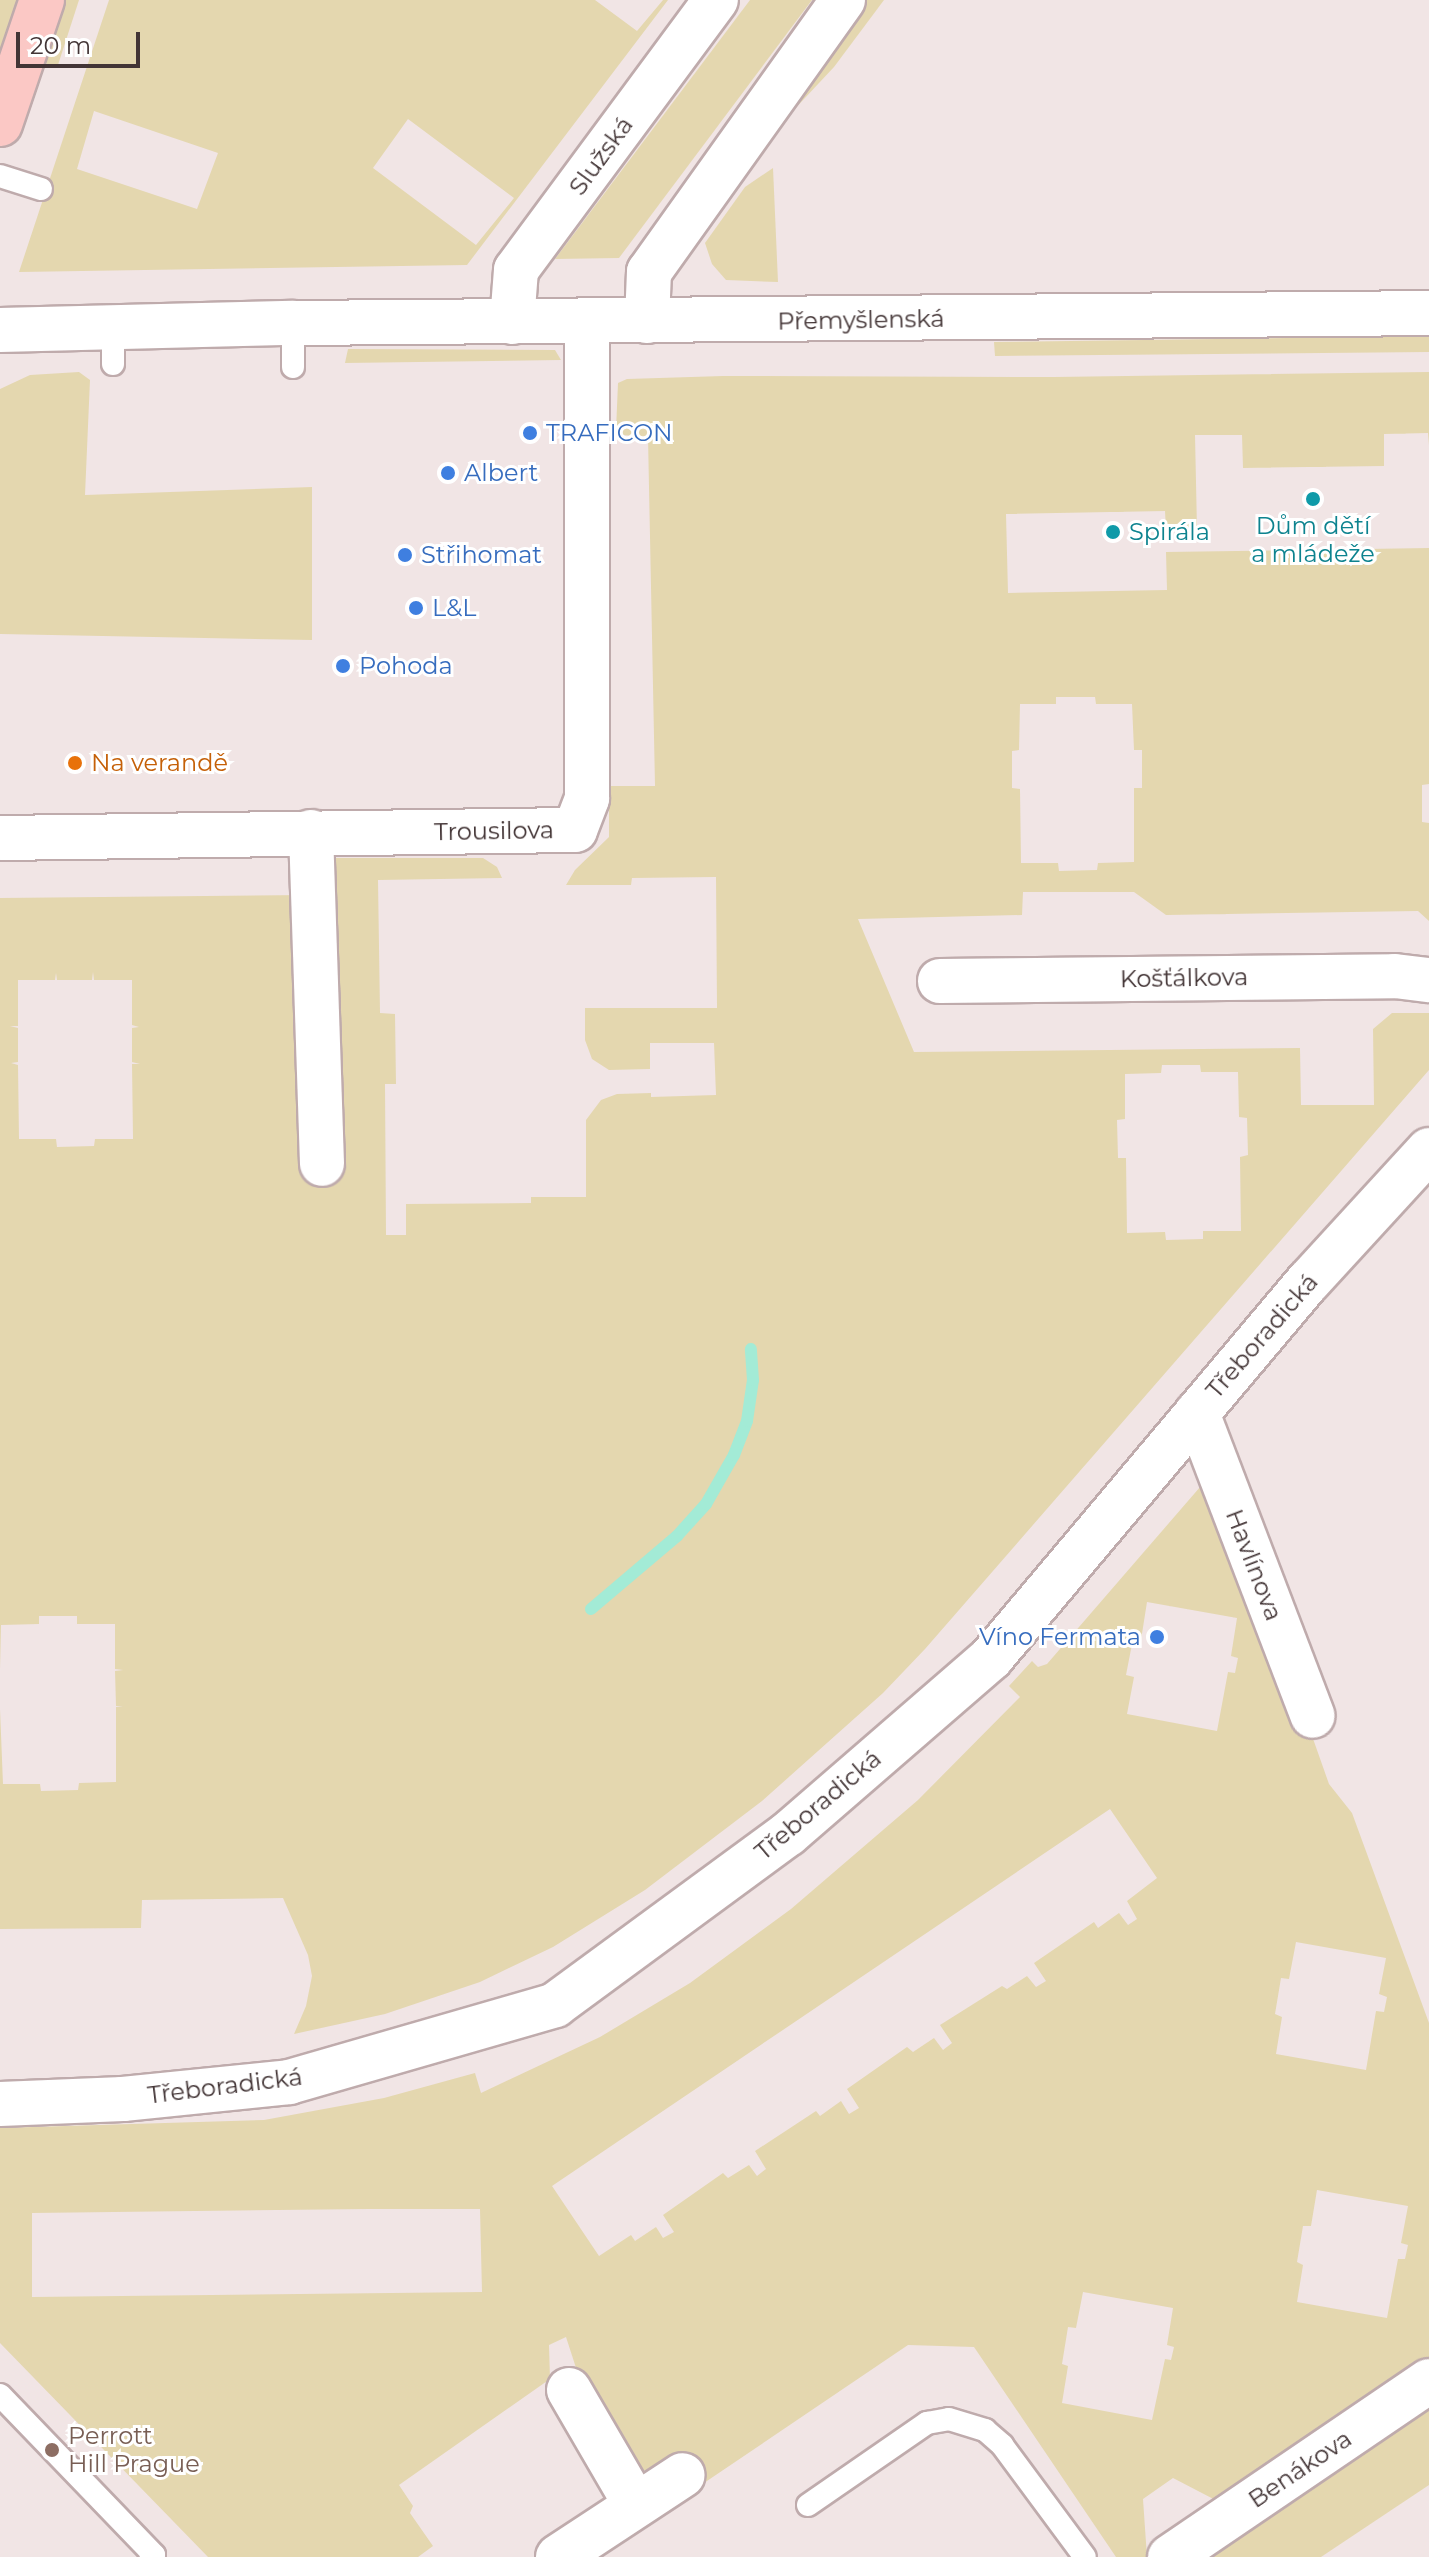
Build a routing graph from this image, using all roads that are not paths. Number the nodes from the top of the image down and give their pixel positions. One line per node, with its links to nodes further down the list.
1 (42, 0): 4 (main road)
2 (716, 0): 9 (street, Služská)
3 (843, 0): 8 (street)
4 (0, 124)
5 (0, 176): 6 (lane)
6 (41, 189)
7 (1429, 313): 8 (street, Přemyšlenská)
8 (647, 321): 10 (street, Přemyšlenská)
9 (512, 322): 10 (street, Přemyšlenská); 11 (street, Přemyšlenská)
10 (587, 322): 14 (street, Trousilova)
11 (293, 323): 12 (street, Přemyšlenská); 13 (lane)
12 (0, 330)
13 (293, 367)
14 (311, 832): 15 (street, Trousilova); 19 (street)
15 (0, 838)
16 (1429, 980): 17 (street, Košťálkova)
17 (940, 981)
18 (1429, 1150): 20 (street, Třeboradická)
19 (322, 1164)
20 (1197, 1413): 21 (street, Havlínova); 22 (street, Třeboradická)
21 (1313, 1716)
22 (0, 2104)
23 (1429, 2381): 32 (street, Benákova)
24 (569, 2390): 27 (street)
25 (0, 2395): 29 (lane)
26 (683, 2475): 27 (street)
27 (636, 2505): 30 (street)
28 (808, 2505): 31 (lane)
29 (151, 2557)
30 (558, 2557)
31 (1085, 2557)
32 (1170, 2557)

